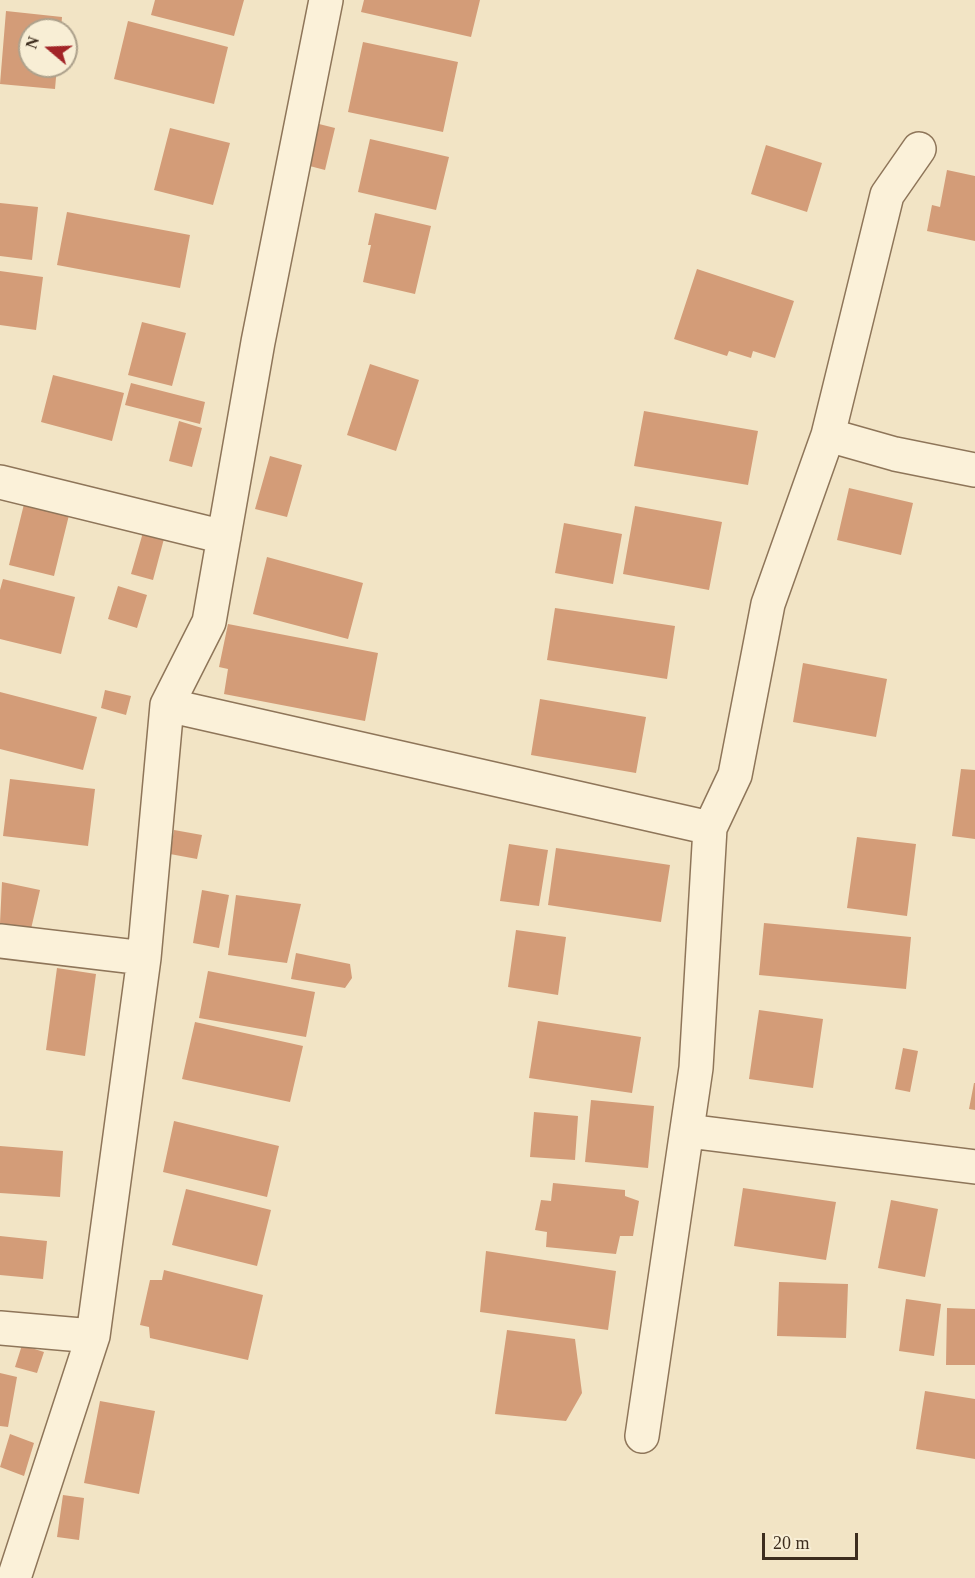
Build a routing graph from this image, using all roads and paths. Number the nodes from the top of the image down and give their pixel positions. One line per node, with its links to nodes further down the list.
1 (326, 0): 6 (street)
2 (919, 148): 3 (street)
3 (828, 435): 4 (street); 8 (street)
4 (975, 470)
5 (0, 482): 6 (street)
6 (224, 537): 7 (street)
7 (167, 705): 8 (street); 10 (street)
8 (710, 828): 11 (street)
9 (0, 941): 10 (street)
10 (144, 958): 14 (street)
11 (688, 1131): 12 (street); 15 (street)
12 (975, 1167)
13 (0, 1328): 14 (street)
14 (93, 1336): 16 (street)
15 (642, 1436)
16 (14, 1578)

